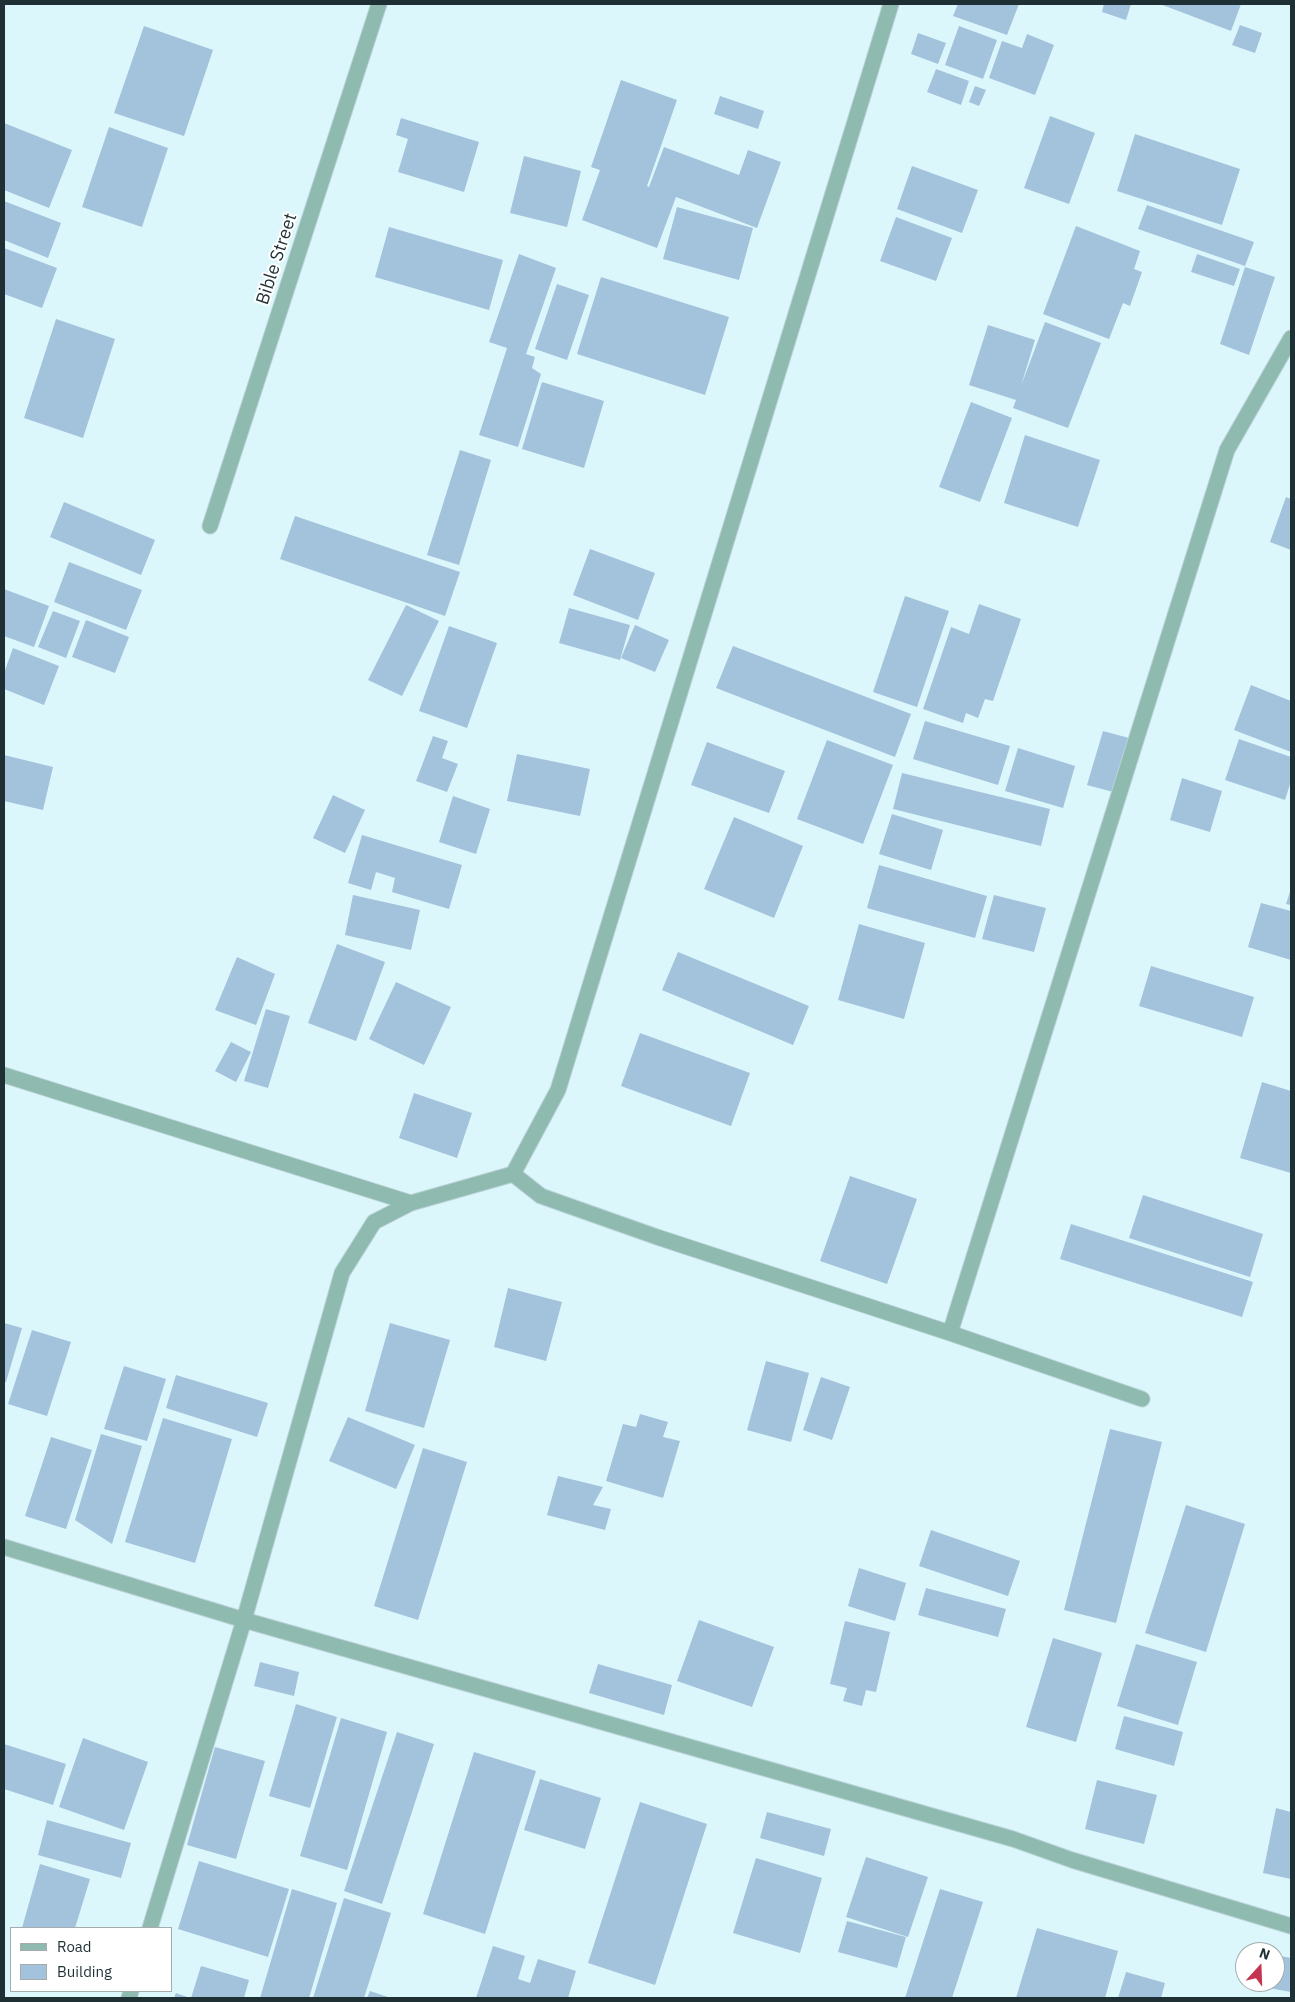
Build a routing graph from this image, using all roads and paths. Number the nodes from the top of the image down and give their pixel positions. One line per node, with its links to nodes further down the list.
1 (379, 4): 4 (street, Bible Street)
2 (891, 4): 6 (street)
3 (1291, 338): 8 (street)
4 (210, 526)
5 (4, 1075): 7 (street)
6 (513, 1174): 7 (street); 8 (street)
7 (411, 1203): 11 (street)
8 (950, 1333): 9 (street)
9 (1142, 1399)
10 (4, 1547): 11 (street)
11 (244, 1620): 12 (street); 13 (street)
12 (1291, 1926)
13 (150, 1927)

